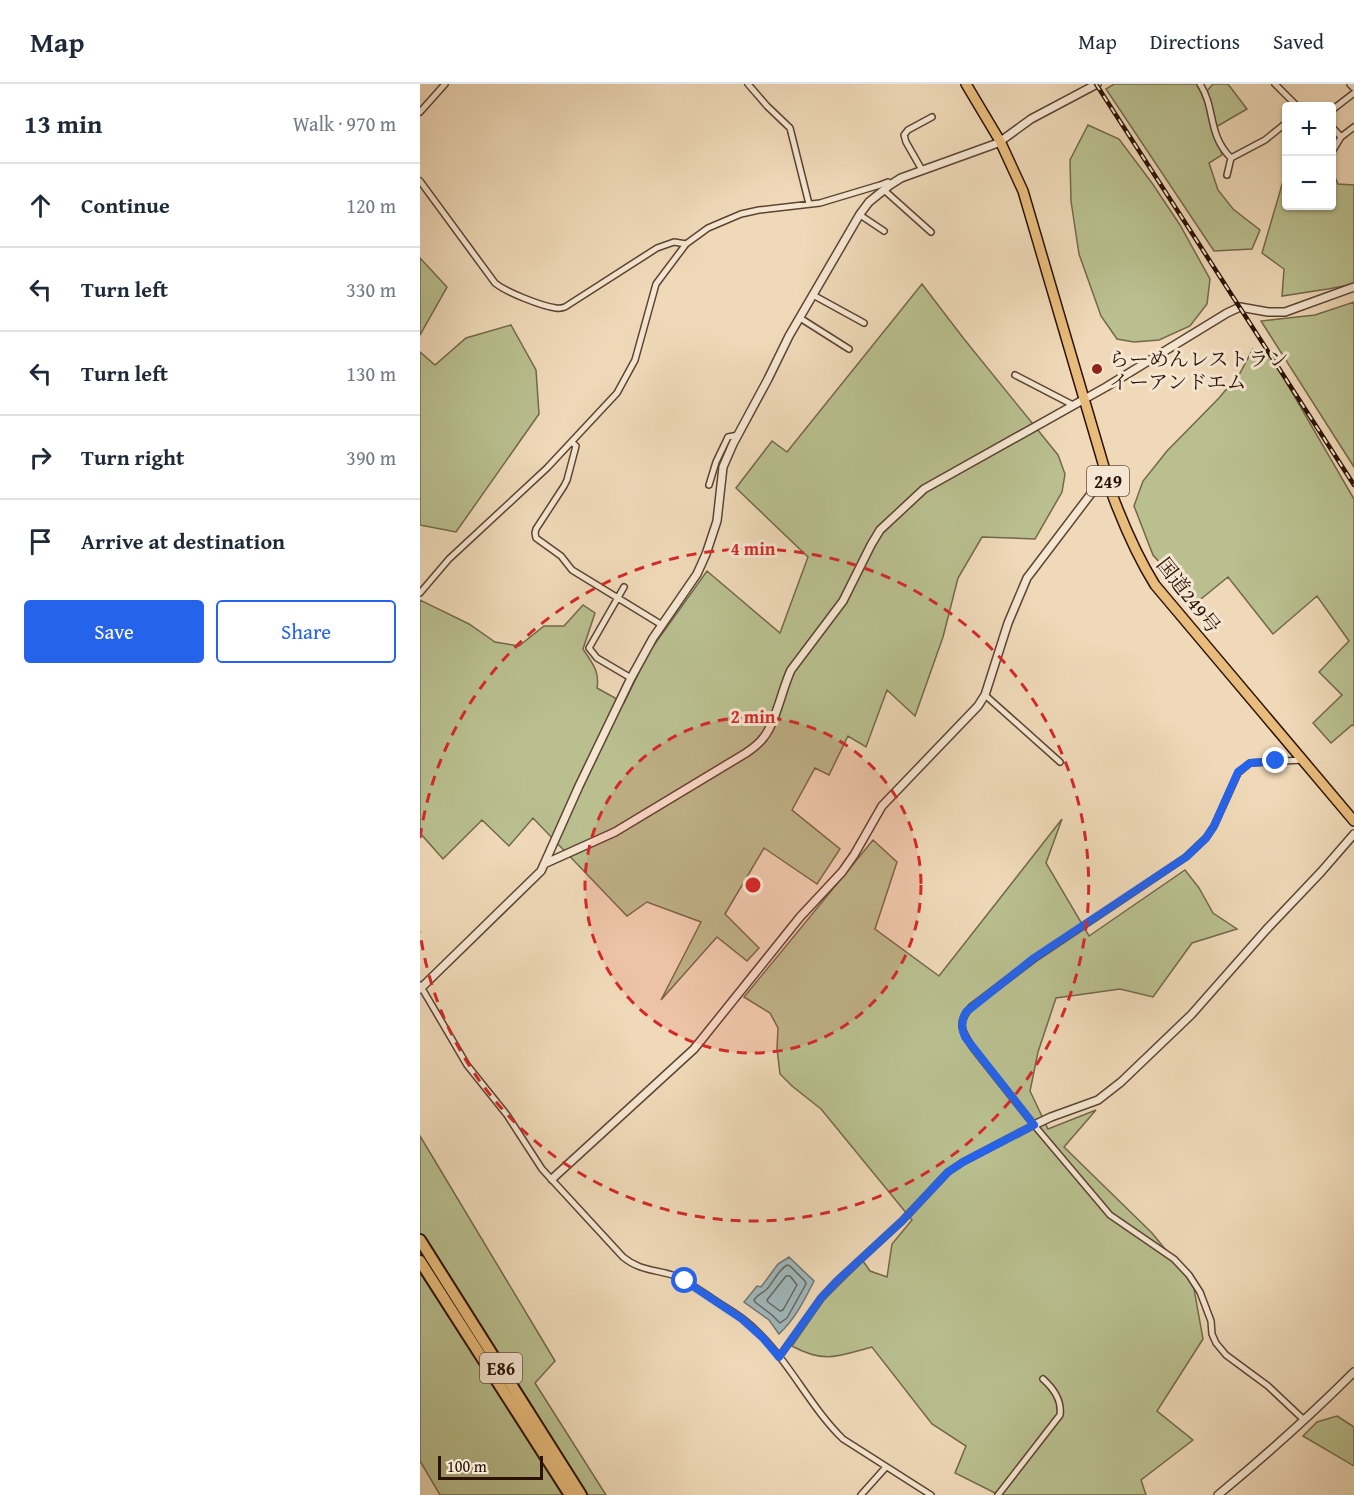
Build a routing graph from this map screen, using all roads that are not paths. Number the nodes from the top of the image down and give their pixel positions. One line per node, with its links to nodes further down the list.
1 (445, 84): 10 (street)
2 (748, 84): 23 (street)
3 (966, 84): 16 (highway, 国道249号 / 249)
4 (1097, 84): 16 (street)
5 (1200, 84): 18 (street)
6 (1275, 84): 8 (street)
7 (1354, 93): 9 (street)
8 (1293, 102)
9 (1336, 107)
10 (420, 112)
11 (932, 117): 19 (street)
12 (1282, 127): 18 (street)
13 (1354, 127): 15 (street)
14 (1336, 131): 15 (street)
15 (1341, 136): 17 (street)
16 (1000, 141): 19 (street); 34 (highway, 国道249号 / 249)
17 (1336, 145)
18 (1231, 158): 20 (street)
19 (922, 170): 22 (street)
20 (1227, 175)
21 (420, 181): 27 (street)
22 (887, 187): 23 (street); 24 (street); 26 (street)
23 (809, 204): 27 (street)
24 (860, 215): 25 (street); 29 (street)
25 (884, 231)
26 (932, 232)
27 (687, 244): 37 (street)
28 (1354, 286): 34 (street)
29 (813, 295): 30 (street); 31 (street)
30 (800, 318): 32 (street); 36 (street)
31 (864, 324)
32 (849, 349)
33 (1015, 375): 35 (street)
34 (1084, 399): 35 (street); 38 (highway, 国道249号 / 249)
35 (1073, 405): 50 (street)
36 (738, 435): 39 (street); 43 (street)
37 (572, 442): 41 (street); 42 (street)
38 (1107, 477): 45 (street); 46 (highway, 国道249号 / 249)
39 (709, 485)
40 (624, 587): 42 (street)
41 (420, 593)
42 (617, 599): 43 (street); 44 (street)
43 (662, 625): 44 (street)
44 (631, 678): 50 (street)
45 (985, 695): 47 (street); 53 (street)
46 (1303, 759): 48 (highway, 国道249号 / 249); 52 (street)
47 (1060, 762)
48 (1354, 821)
49 (1354, 834): 52 (street)
50 (544, 864): 51 (street)
51 (421, 987): 53 (street)
52 (1034, 1125): 56 (street); 59 (street)
53 (552, 1179): 56 (street)
54 (420, 1240): 62 (highway, E86)
55 (420, 1261): 61 (highway, E86)
56 (779, 1357): 60 (street)
57 (1354, 1372): 59 (street)
58 (1043, 1379): 65 (street)
59 (1304, 1420): 66 (street)
60 (886, 1467): 63 (street); 64 (street)
61 (570, 1495)
62 (581, 1495)
63 (861, 1495)
64 (931, 1495)
65 (998, 1495)
66 (1218, 1495)

